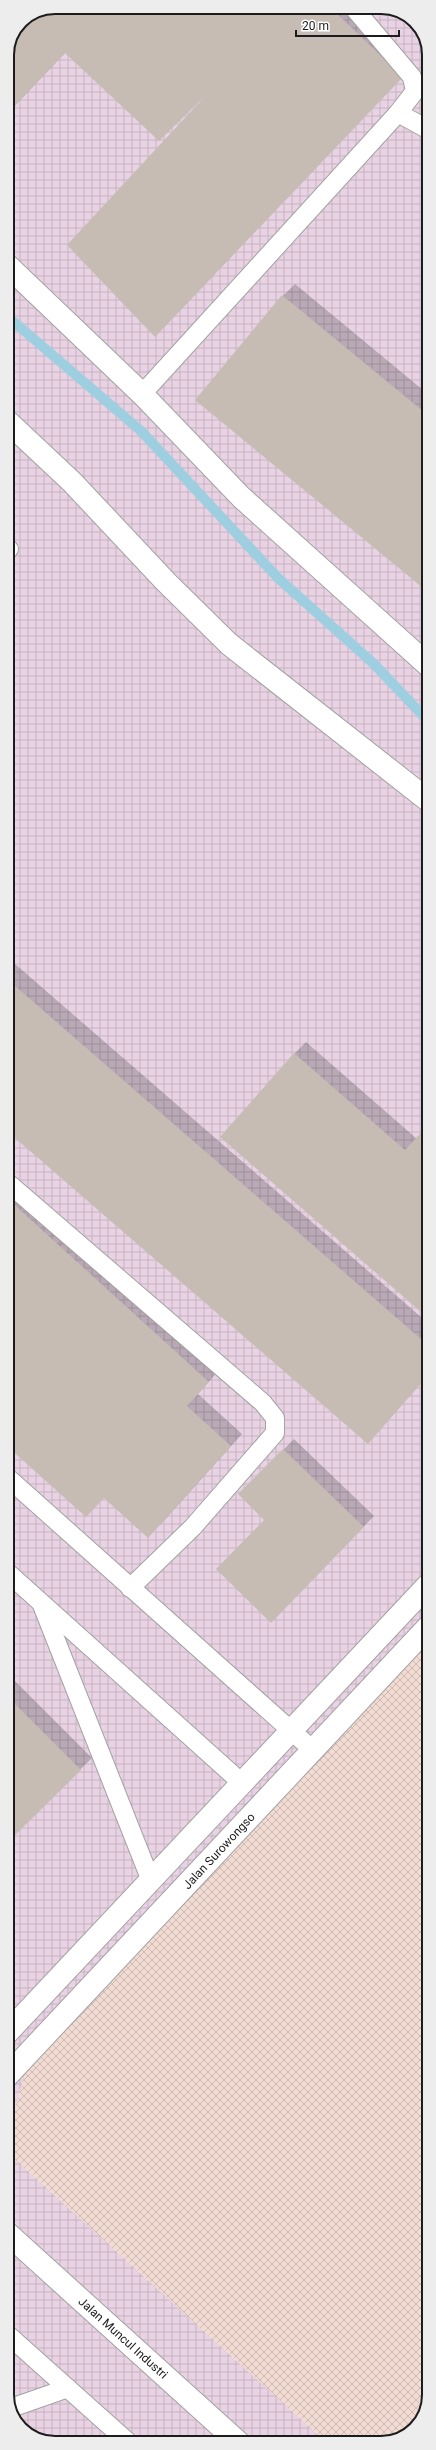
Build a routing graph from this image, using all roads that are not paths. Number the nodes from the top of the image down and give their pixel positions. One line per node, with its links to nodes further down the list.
1 (359, 14): 2 (lane)
2 (398, 113): 3 (lane); 5 (lane)
3 (422, 126)
4 (14, 272): 5 (street)
5 (142, 394): 7 (street)
6 (14, 428): 8 (street)
7 (422, 660)
8 (422, 796)
9 (14, 1188): 12 (lane)
10 (14, 1482): 12 (lane)
11 (14, 1578): 14 (lane)
12 (130, 1588): 16 (lane)
13 (422, 1591): 16 (street)
14 (40, 1600): 18 (lane); 19 (lane)
15 (422, 1634): 17 (street, Jalan Surowongso)
16 (292, 1730): 17 (lane); 18 (street)
17 (314, 1751): 21 (street, Jalan Surowongso)
18 (243, 1784): 19 (street)
19 (151, 1881): 20 (street)
20 (14, 2025)
21 (14, 2069)
22 (14, 2239): 27 (street, Jalan Muncul Industri)
23 (14, 2340): 24 (lane)
24 (68, 2388): 25 (lane); 26 (lane)
25 (16, 2406)
26 (121, 2436)
27 (231, 2436)

